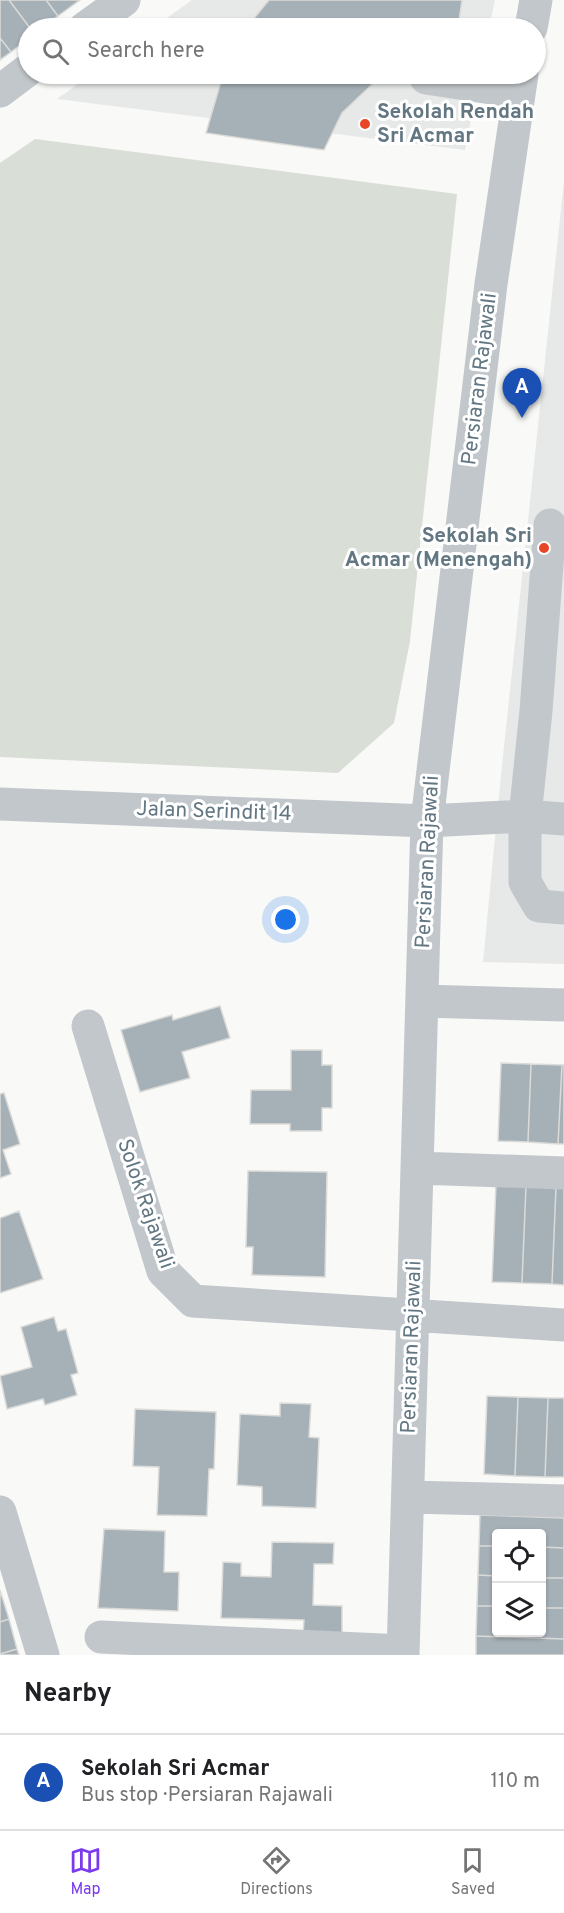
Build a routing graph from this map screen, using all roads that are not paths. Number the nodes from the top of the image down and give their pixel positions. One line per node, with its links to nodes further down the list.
1 (124, 0): 3 (street)
2 (537, 0): 4 (street)
3 (99, 18)
4 (533, 18)
5 (18, 78): 7 (street)
6 (520, 84): 12 (street, Persiaran Rajawali)
7 (0, 91)
8 (550, 525): 10 (street)
9 (0, 804): 12 (street, Jalan Serindit 14)
10 (525, 816): 11 (street, Jalan Serindit 14); 12 (street, Jalan Serindit 14); 13 (street)
11 (564, 819)
12 (427, 821): 14 (street, Persiaran Rajawali)
13 (564, 908)
14 (422, 1000): 15 (street); 17 (street, Persiaran Rajawali)
15 (564, 1005)
16 (88, 1026): 19 (street, Solok Rajawali)
17 (417, 1168): 18 (street); 19 (street, Persiaran Rajawali)
18 (564, 1173)
19 (413, 1317): 20 (street, Solok Rajawali); 21 (street, Persiaran Rajawali)
20 (564, 1325)
21 (408, 1497): 22 (street); 25 (street, Persiaran Rajawali)
22 (564, 1501)
23 (0, 1512): 26 (street)
24 (101, 1637): 25 (street)
25 (403, 1653)
26 (43, 1655)

